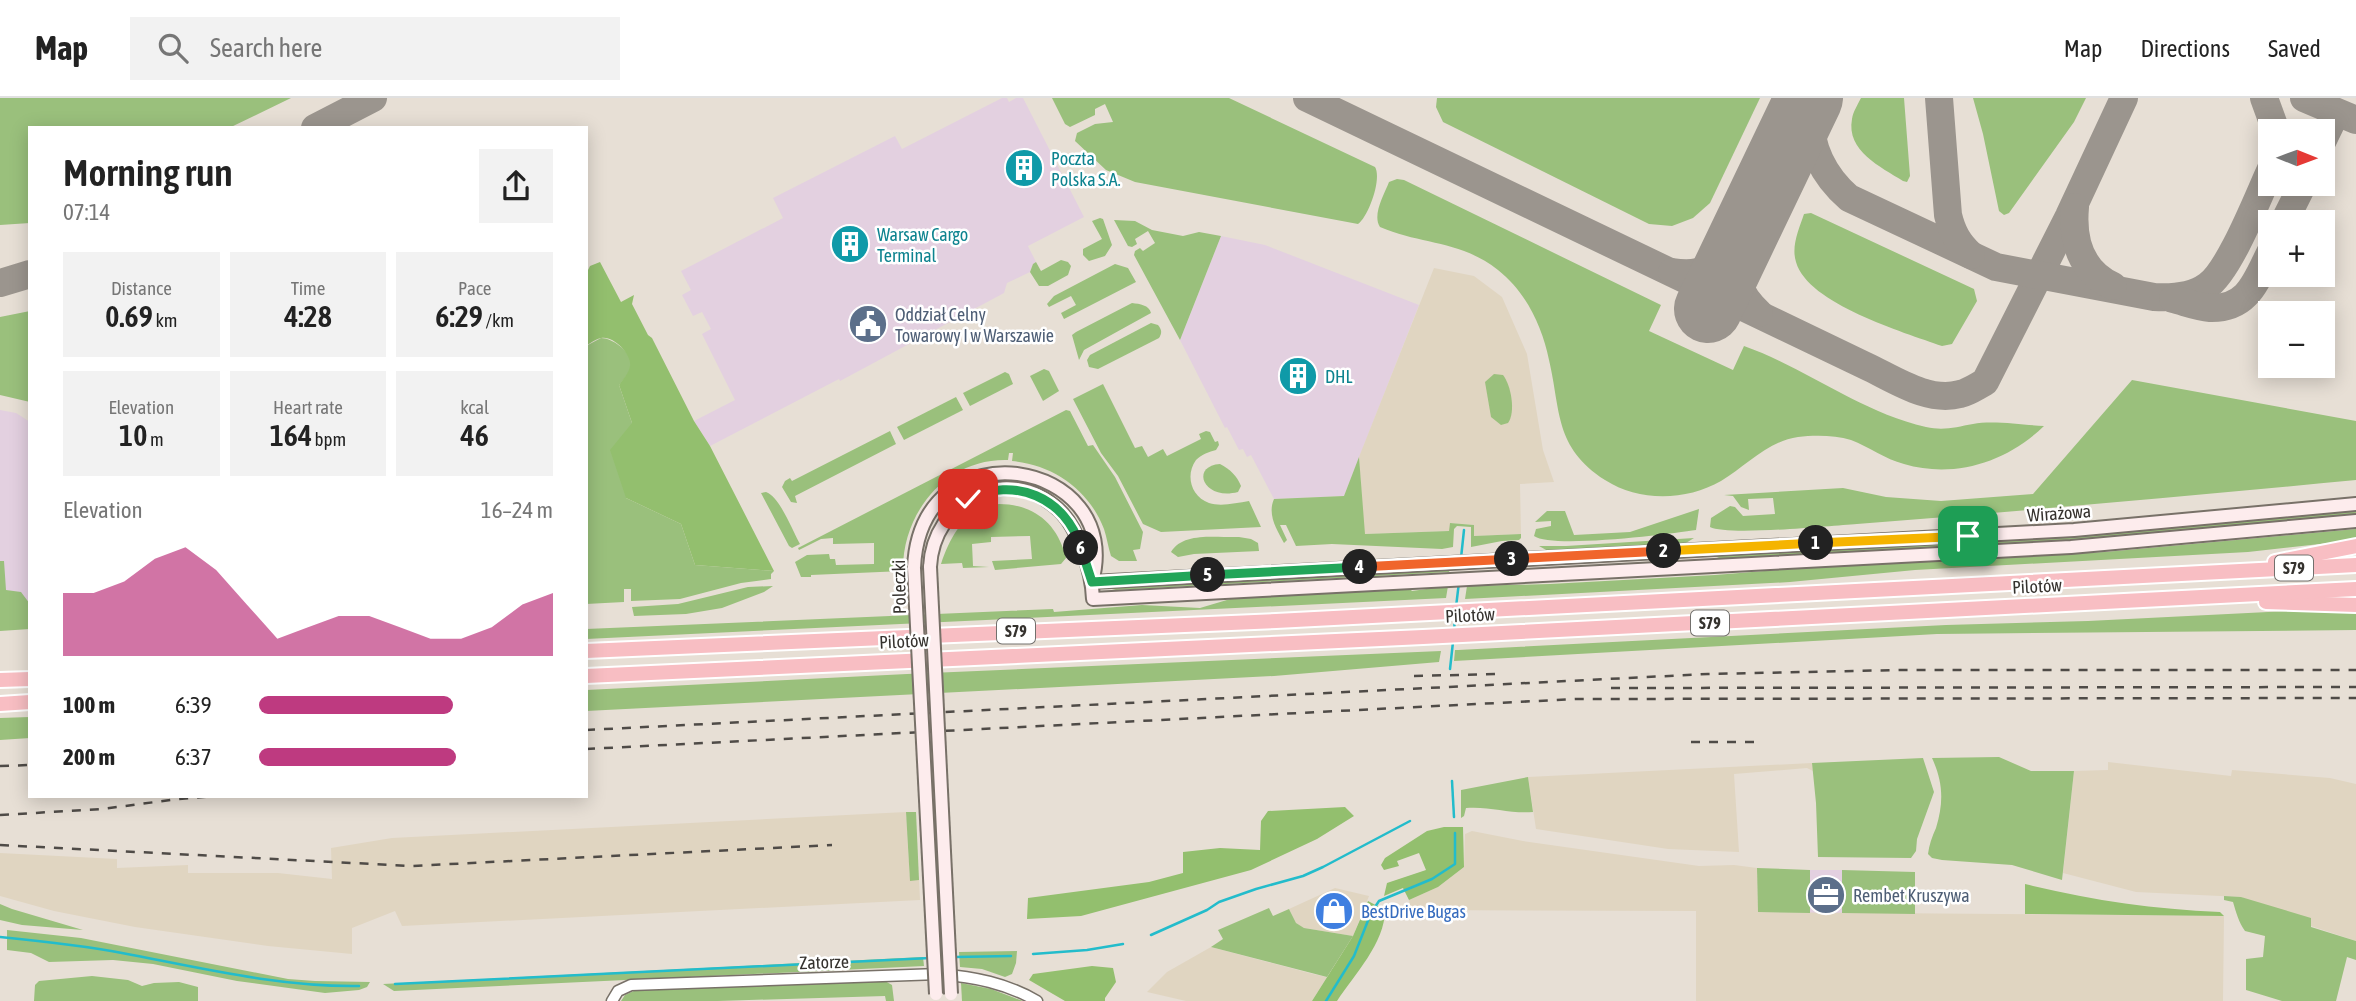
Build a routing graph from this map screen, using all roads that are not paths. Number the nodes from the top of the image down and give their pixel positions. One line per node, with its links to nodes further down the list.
1 (2356, 505): 6 (main road, Wirażowa)
2 (2356, 521): 9 (main road, Wirażowa)
3 (2356, 547): 5 (highway)
4 (2356, 565): 5 (highway, Pilotów / S79)
5 (2232, 571): 11 (highway, Pilotów / S79)
6 (1092, 582): 9 (main road, Poleczki); 17 (main road, Poleczki, bridge); 18 (main road, Poleczki, bridge)
7 (2356, 589): 8 (highway, Pilotów / S79)
8 (2241, 595): 10 (highway); 12 (highway, Pilotów / S79)
9 (1093, 599)
10 (2356, 605)
11 (588, 651)
12 (588, 676)
13 (28, 679): 14 (highway)
14 (0, 680)
15 (28, 702): 16 (highway)
16 (0, 704)
17 (952, 997)
18 (937, 998)
19 (612, 999): 20 (street, Zatorze)
20 (1037, 1001)

